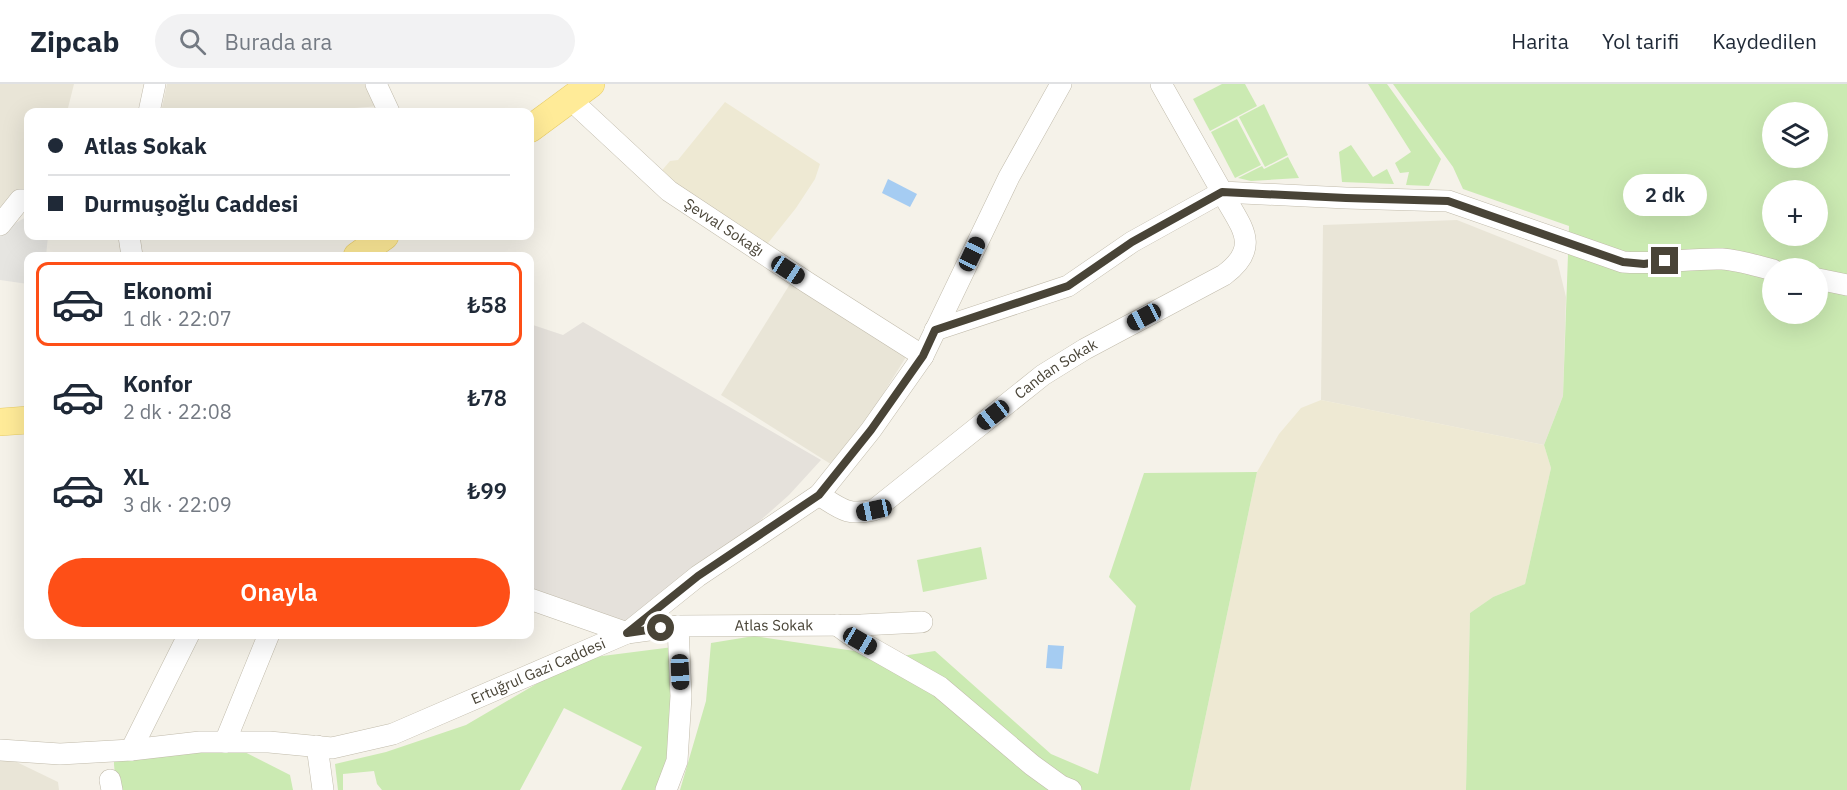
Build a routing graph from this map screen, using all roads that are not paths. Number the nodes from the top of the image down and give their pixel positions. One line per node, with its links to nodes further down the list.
1 (155, 84): 6 (street)
2 (376, 84): 7 (street)
3 (1061, 84): 17 (street, Ertuğrul Gazi Caddesi)
4 (1161, 84): 9 (street, Candan Sokak)
5 (581, 92): 8 (main road); 18 (street, Şevval Sokağı)
6 (150, 108)
7 (387, 108)
8 (534, 126)
9 (1222, 192): 14 (street); 17 (street); 21 (street, Candan Sokak)
10 (24, 200): 11 (street)
11 (0, 225)
12 (379, 240): 13 (main road)
13 (363, 252)
14 (1762, 268)
15 (1828, 281): 16 (street)
16 (1847, 285)
17 (935, 330): 18 (street, Ertuğrul Gazi Caddesi)
18 (923, 356): 21 (street, Ertuğrul Gazi Caddesi)
19 (24, 420): 20 (main road)
20 (0, 422)
21 (819, 495): 26 (street, Ertuğrul Gazi Caddesi)
22 (534, 600): 26 (street)
23 (922, 622): 24 (street, Atlas Sokak)
24 (837, 625): 25 (street, Atlas Sokak); 35 (street)
25 (678, 626): 26 (street, Atlas Sokak); 34 (street)
26 (627, 633): 30 (street, Ertuğrul Gazi Caddesi)
27 (186, 639): 32 (street)
28 (267, 639): 29 (street)
29 (225, 742): 30 (street, Ertuğrul Gazi Caddesi); 32 (street, Ertuğrul Gazi Caddesi)
30 (317, 746): 33 (street)
31 (0, 750): 32 (street, Ertuğrul Gazi Caddesi)
32 (131, 750)
33 (323, 790)
34 (666, 790)
35 (1071, 790)

